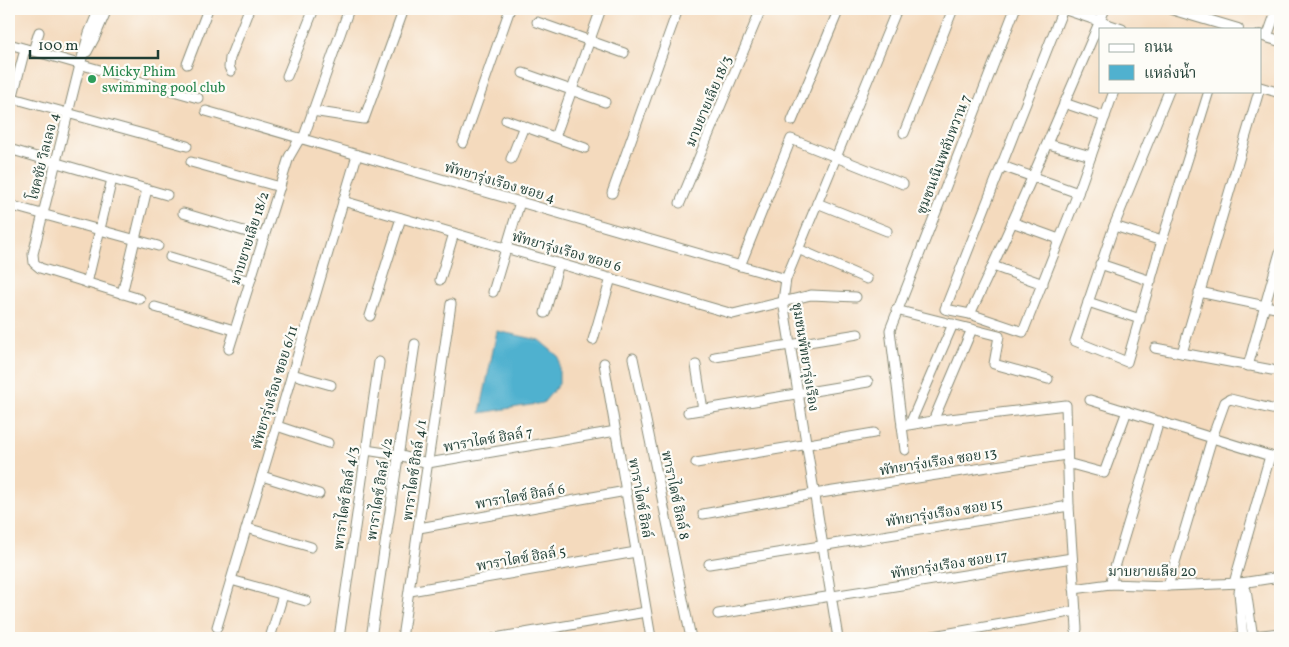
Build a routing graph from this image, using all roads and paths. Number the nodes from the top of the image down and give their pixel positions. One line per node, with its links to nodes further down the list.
1 (98, 9): 32 (street, โชคชัย วิลเลจ 4)
2 (107, 9): 32 (street, โชคชัย วิลเลจ 4)
3 (208, 9): 31 (street)
4 (249, 9): 33 (street)
5 (314, 9): 35 (street)
6 (349, 9): 49 (street, มาบยายเลีย 18/2)
7 (404, 9): 49 (street)
8 (510, 9): 58 (street)
9 (601, 9): 26 (street)
10 (678, 9): 75 (street)
11 (761, 9): 81 (street, มาบยายเลีย 18/3)
12 (839, 9): 53 (street)
13 (897, 9): 65 (street, ชุมชนพัทยารุ่งเรือง)
14 (953, 9): 55 (street)
15 (1015, 9): 123 (street, ชุมชนเนินพลับหวาน 7)
16 (1105, 9): 20 (street)
17 (1171, 9): 21 (street)
18 (1277, 9): 25 (street)
19 (537, 22): 26 (street)
20 (1099, 22): 22 (street); 46 (street); 69 (street)
21 (1209, 25): 23 (street)
22 (1119, 28)
23 (1231, 28)
24 (39, 32): 29 (street)
25 (1264, 36): 27 (street)
26 (590, 41): 30 (street); 37 (street)
27 (1280, 41)
28 (9, 44): 29 (street)
29 (29, 50): 32 (street); 43 (street)
30 (624, 54)
31 (187, 64)
32 (80, 65): 44 (street); 50 (street, โชคชัย วิลเลจ 4)
33 (232, 71)
34 (523, 73): 37 (street)
35 (288, 76)
36 (1262, 88): 42 (street)
37 (572, 90): 45 (street); 56 (street)
38 (1114, 92): 51 (street)
39 (1169, 92): 87 (street)
40 (1209, 92): 94 (street)
41 (1259, 92): 113 (street)
42 (1280, 93)
43 (11, 98): 47 (street); 50 (street)
44 (198, 98)
45 (605, 102)
46 (1064, 103): 51 (street); 59 (street)
47 (9, 111)
48 (206, 111): 57 (street, พัทยารุ่งเรือง ซอย 4)
49 (312, 112): 57 (street, มาบยายเลีย 18/2)
50 (68, 113): 60 (street); 67 (street, โชคชัย วิลเลจ 4)
51 (1105, 117): 64 (street)
52 (506, 120): 54 (street)
53 (792, 121)
54 (524, 126): 56 (street); 66 (street)
55 (904, 133)
56 (555, 137): 61 (street)
57 (302, 139): 63 (street, พัทยารุ่งเรือง ซอย 4); 73 (street, มาบยายเลีย 18/2)
58 (463, 143)
59 (1048, 144): 64 (street); 70 (street)
60 (187, 146)
61 (585, 148)
62 (9, 149): 67 (street)
63 (357, 155): 78 (street, พัทยารุ่งเรือง ซอย 6/11); 79 (street, พัทยารุ่งเรือง ซอย 4)
64 (1091, 156): 76 (street)
65 (836, 157): 72 (street); 80 (street, ชุมชนพัทยารุ่งเรือง); 102 (street)
66 (511, 160)
67 (56, 162): 71 (street); 84 (street, โชคชัย วิลเลจ 4)
68 (191, 162): 73 (street)
69 (1002, 166): 70 (street); 125 (street)
70 (1032, 177): 76 (street); 86 (street)
71 (112, 179): 74 (street); 88 (street)
72 (903, 184)
73 (280, 187): 91 (street, มาบยายเลีย 18/2)
74 (147, 190): 77 (street); 93 (street)
75 (612, 193)
76 (1078, 193): 92 (street)
77 (167, 196)
78 (344, 201): 85 (street, พัทยารุ่งเรือง ซอย 6); 145 (street, พัทยารุ่งเรือง ซอย 6/11)
79 (520, 202): 96 (street); 102 (street, พัทยารุ่งเรือง ซอย 4)
80 (817, 202): 89 (street); 97 (street, ชุมชนพัทยารุ่งเรือง)
81 (680, 203)
82 (9, 205): 84 (street)
83 (183, 213): 91 (street)
84 (42, 215): 88 (street); 110 (street, โชคชัย วิลเลจ 4)
85 (401, 218): 90 (street, พัทยารุ่งเรือง ซอย 6); 126 (street)
86 (1012, 222): 92 (street); 103 (street)
87 (1114, 226): 94 (street); 101 (street)
88 (100, 231): 93 (street); 110 (street)
89 (887, 231)
90 (454, 233): 96 (street, พัทยารุ่งเรือง ซอย 6); 107 (street)
91 (264, 237): 108 (street, มาบยายเลีย 18/2)
92 (1059, 239): 111 (street)
93 (135, 240): 95 (street); 114 (street)
94 (1162, 241): 109 (street)
95 (158, 246)
96 (505, 248): 100 (street, พัทยารุ่งเรือง ซอย 6); 112 (street)
97 (798, 249): 105 (street, ชุมชนพัทยารุ่งเรือง); 106 (street)
98 (1280, 252): 120 (street)
99 (170, 257): 108 (street)
100 (559, 263): 104 (street, พัทยารุ่งเรือง ซอย 6); 124 (street)
101 (1100, 264): 109 (street); 118 (street)
102 (740, 266): 105 (street, พัทยารุ่งเรือง ซอย 4)
103 (993, 266): 111 (street); 125 (street)
104 (611, 278): 117 (street, พัทยารุ่งเรือง ซอย 6); 132 (street)
105 (786, 279): 117 (street, ชุมชนพัทยารุ่งเรือง)
106 (867, 279)
107 (440, 280)
108 (250, 281): 130 (street, มาบยายเลีย 18/2)
109 (1151, 281): 127 (street)
110 (87, 283): 114 (street)
111 (1042, 284): 125 (street)
112 (493, 292)
113 (1200, 292): 120 (street); 137 (street)
114 (122, 294): 116 (street)
115 (856, 297): 117 (street, พัทยารุ่งเรือง ซอย 6)
116 (140, 299)
117 (783, 301): 134 (street, ชุมชนพัทยารุ่งเรือง)
118 (1088, 302): 127 (street); 127 (street)
119 (451, 304): 170 (street, พาราไดซ์ ฮิลล์ 4/1)
120 (1264, 305): 122 (street); 143 (street)
121 (155, 306): 130 (street)
122 (1280, 309)
123 (896, 310): 128 (street); 157 (street, ชุมชนเนินพลับหวาน 7)
124 (545, 313)
125 (970, 314)
126 (370, 316)
127 (1140, 319)
128 (954, 324): 129 (street); 157 (street)
129 (972, 329): 146 (street); 155 (street)
130 (234, 330): 136 (street, มาบยายเลีย 18/2)
131 (858, 334): 134 (street)
132 (593, 340)
133 (415, 344): 166 (street, พาราไดซ์ ฮิลล์ 4/2)
134 (790, 344): 138 (street); 149 (street, ชุมชนพัทยารุ่งเรือง)
135 (1155, 348): 137 (street)
136 (229, 349)
137 (1182, 353): 143 (street)
138 (715, 357)
139 (633, 358): 208 (street, พาราไดซ์ ฮิลล์ 8)
140 (379, 362): 164 (street, พาราไดซ์ ฮิลล์ 4/3)
141 (604, 363): 159 (street, พาราไดซ์ ฮิลล์)
142 (696, 365): 151 (street)
143 (1248, 366): 144 (street)
144 (1272, 370)
145 (292, 374): 148 (street); 158 (street, พัทยารุ่งเรือง ซอย 6/11)
146 (1048, 379)
147 (868, 382): 149 (street)
148 (331, 385)
149 (798, 394): 151 (street); 163 (street, ชุมชนพัทยารุ่งเรือง)
150 (1090, 400): 152 (street)
151 (703, 410): 154 (street)
152 (1127, 411): 156 (street); 168 (street)
153 (1280, 411): 161 (street)
154 (688, 412)
155 (933, 420): 157 (street); 168 (street)
156 (1159, 421): 161 (street); 188 (street)
157 (906, 425): 165 (street, ชุมชนเนินพลับหวาน 7)
158 (277, 426): 162 (street); 172 (street, พัทยารุ่งเรือง ซอย 6/11)
159 (616, 431): 170 (street, พาราไดซ์ ฮิลล์ 7); 173 (street, พาราไดซ์ ฮิลล์)
160 (874, 433): 163 (street)
161 (1212, 438): 167 (street); 189 (street)
162 (328, 443)
163 (806, 444): 171 (street); 175 (street, ชุมชนพัทยารุ่งเรือง)
164 (366, 450): 166 (street, พาราไดซ์ ฮิลล์ 7); 203 (street, พาราไดซ์ ฮิลล์ 4/3)
165 (905, 450)
166 (398, 455): 170 (street, พาราไดซ์ ฮิลล์ 7); 204 (street, พาราไดซ์ ฮิลล์ 4/2)
167 (1270, 456): 169 (street); 187 (street)
168 (1067, 459): 175 (street, พัทยารุ่งเรือง ซอย 13); 176 (street)
169 (1280, 459)
170 (428, 463): 179 (street, พาราไดซ์ ฮิลล์ 4/1)
171 (696, 463)
172 (262, 476): 174 (street); 178 (street, พัทยารุ่งเรือง ซอย 6/11)
173 (626, 491): 179 (street, พาราไดซ์ ฮิลล์ 6); 182 (street, พาราไดซ์ ฮิลล์)
174 (319, 494)
175 (814, 494): 177 (street, พัทยารุ่งเรือง ซอย 13); 180 (street, ชุมชนพัทยารุ่งเรือง)
176 (1069, 506): 180 (street, พัทยารุ่งเรือง ซอย 15); 183 (street)
177 (703, 514)
178 (247, 528): 181 (street); 186 (street, พัทยารุ่งเรือง ซอย 6/11)
179 (419, 528): 191 (street, พาราไดซ์ ฮิลล์ 4/1)
180 (823, 545): 184 (street, พัทยารุ่งเรือง ซอย 15); 193 (street, ชุมชนพัทยารุ่งเรือง)
181 (312, 547)
182 (636, 552): 191 (street, พาราไดซ์ ฮิลล์ 5); 196 (street, พาราไดซ์ ฮิลล์)
183 (1072, 558): 190 (street); 193 (street, พัทยารุ่งเรือง ซอย 17)
184 (709, 564)
185 (1280, 577): 187 (street, มาบยายเลีย 20)
186 (231, 580): 192 (street); 198 (street, พัทยารุ่งเรือง ซอย 6/11)
187 (1238, 583): 189 (street, มาบยายเลีย 20); 201 (street)
188 (1110, 584): 189 (street, มาบยายเลีย 20); 190 (street, มาบยายเลีย 20)
189 (1168, 586)
190 (1074, 589): 195 (street)
191 (410, 591): 205 (street, พาราไดซ์ ฮิลล์ 4/1)
192 (283, 595): 194 (street); 202 (street)
193 (831, 597): 197 (street, พัทยารุ่งเรือง ซอย 17); 209 (street, ชุมชนพัทยารุ่งเรือง)
194 (306, 601)
195 (1076, 611): 200 (street); 210 (street)
196 (646, 612): 206 (street); 207 (street, พาราไดซ์ ฮิลล์)
197 (718, 614)
198 (217, 628)
199 (1280, 632): 201 (street)
200 (1075, 637)
201 (1245, 637)
202 (270, 638)
203 (339, 638)
204 (371, 638)
205 (402, 638)
206 (495, 638)
207 (651, 638)
208 (691, 638)
209 (838, 638)
210 (926, 638)

